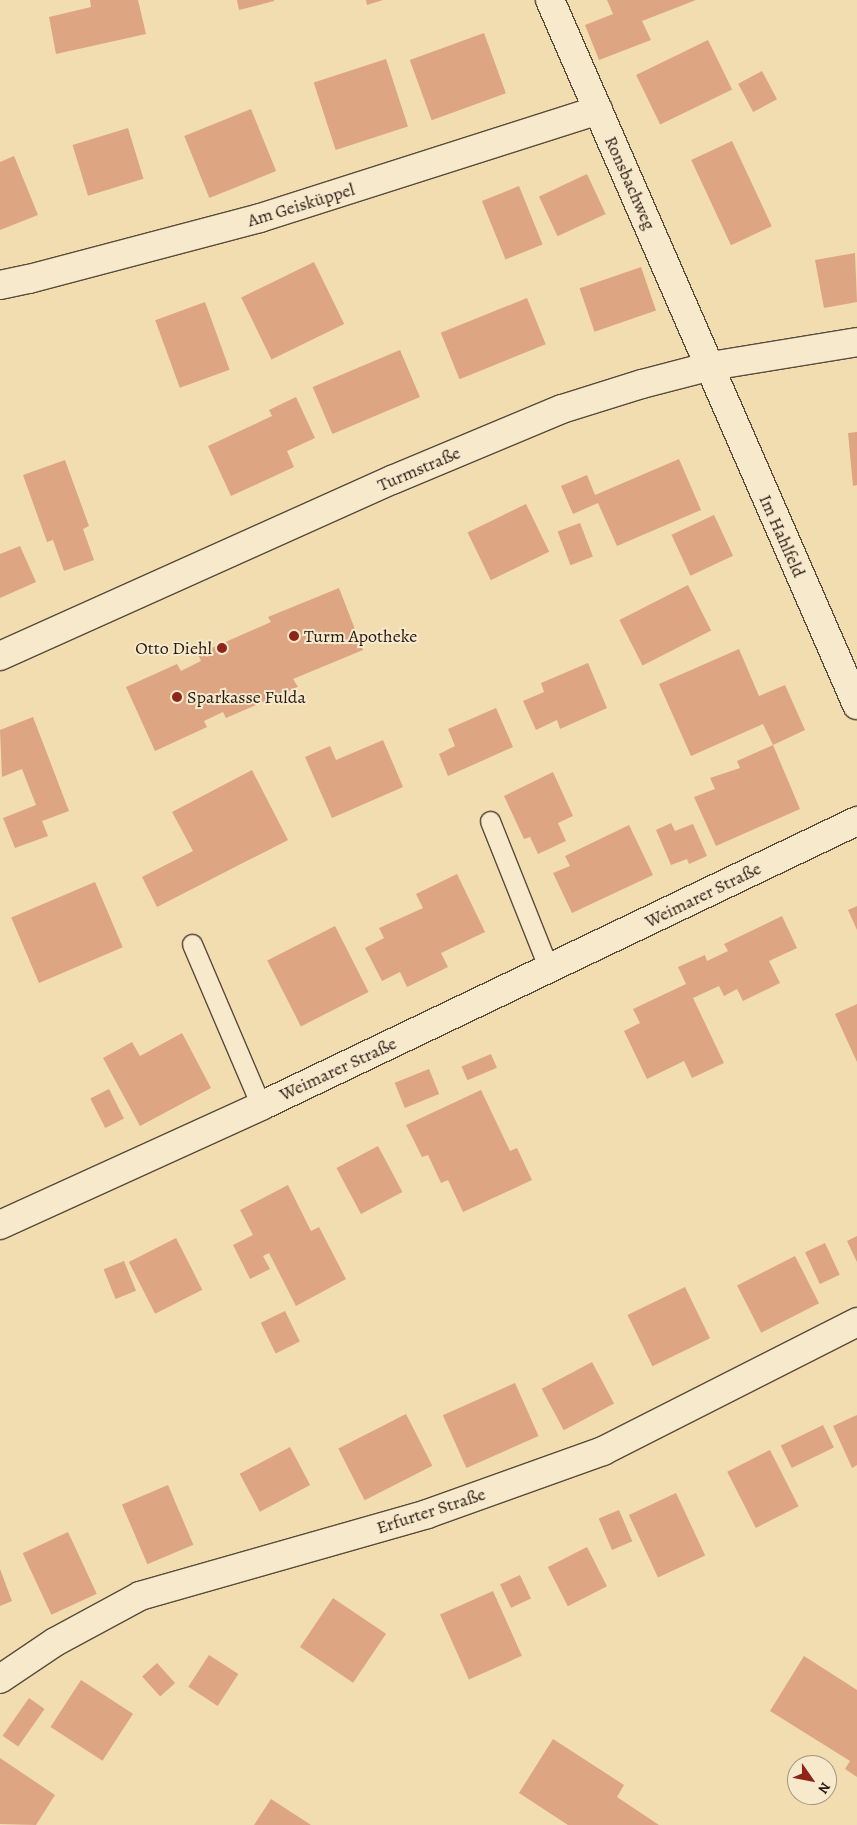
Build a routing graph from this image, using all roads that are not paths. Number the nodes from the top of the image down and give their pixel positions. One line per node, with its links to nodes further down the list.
1 (550, 0): 2 (street, Ronsbachweg)
2 (598, 110): 3 (street, Am Geisküppel); 5 (street, Ronsbachweg)
3 (0, 284)
4 (857, 342): 5 (street, Turmstraße)
5 (711, 366): 6 (street, Turmstraße); 7 (street, Im Hahlfeld)
6 (0, 656)
7 (857, 705)
8 (490, 821): 11 (lane)
9 (857, 821): 11 (street, Weimarer Straße)
10 (192, 944): 12 (lane, Weimarer Straße)
11 (549, 969): 12 (street, Weimarer Straße)
12 (262, 1106): 13 (street, Weimarer Straße)
13 (0, 1225)
14 (857, 1322): 15 (street, Erfurter Straße)
15 (0, 1679)

